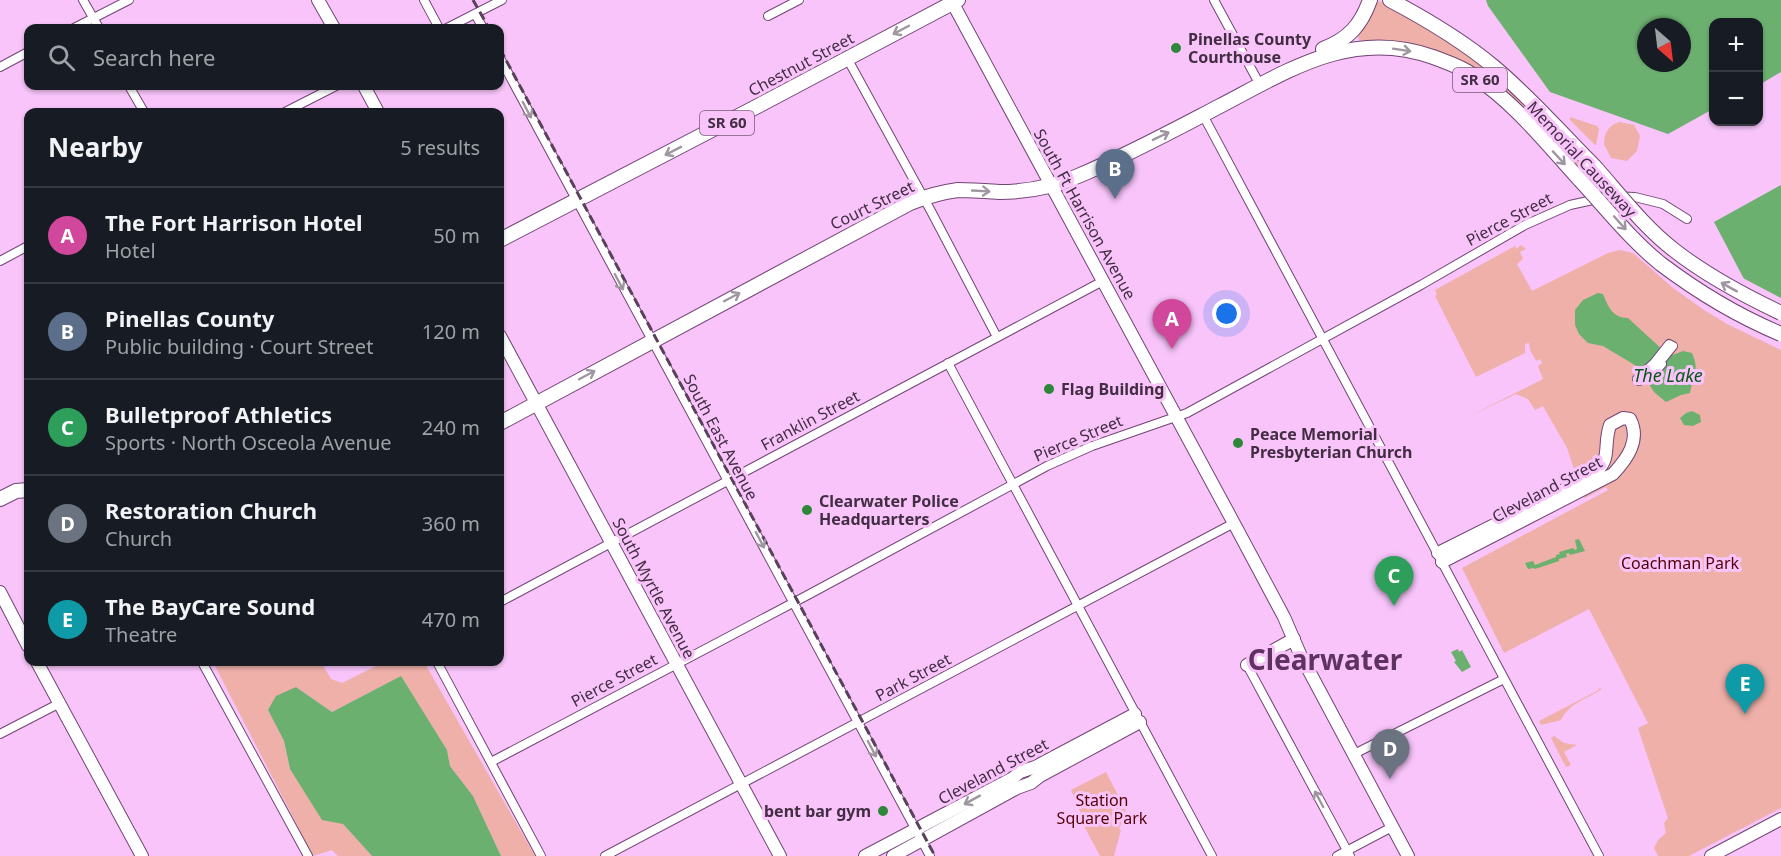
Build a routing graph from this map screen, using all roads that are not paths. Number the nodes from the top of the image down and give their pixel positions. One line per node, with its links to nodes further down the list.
1 (83, 0): 13 (street)
2 (129, 0): 13 (street)
3 (318, 0): 16 (street)
4 (424, 0): 17 (street)
5 (502, 0): 11 (street)
6 (799, 0): 12 (street)
7 (1214, 0): 25 (street)
8 (1370, 0): 25 (main road)
9 (1390, 0): 41 (main road, Memorial Causeway / SR 60, one-way to 9, bridge)
10 (954, 1): 22 (main road, Chestnut Street / SR 60, one-way to 22); 33 (street, South Ft Harrison Avenue)
11 (475, 14): 18 (street); 19 (street)
12 (768, 16)
13 (93, 18): 14 (street); 15 (street)
14 (82, 24)
15 (97, 24)
16 (332, 24)
17 (437, 24)
18 (455, 24)
19 (481, 24)
20 (1344, 50): 25 (main road, Court Street / SR 60); 42 (main road, Memorial Causeway / SR 60, one-way to 42, bridge)
21 (24, 54): 24 (street)
22 (847, 58): 34 (street); 35 (main road, Chestnut Street / SR 60, one-way to 35)
23 (504, 65): 35 (street, South East Avenue, one-way to 35)
24 (0, 67)
25 (1260, 85): 32 (main road, Court Street / SR 60)
26 (131, 90): 29 (street)
27 (328, 90): 30 (street)
28 (366, 90): 31 (street)
29 (142, 108)
30 (293, 108)
31 (376, 108)
32 (1203, 115): 33 (main road, Court Street / SR 60, one-way to 32); 44 (street)
33 (1051, 186): 34 (main road, Court Street / SR 60, one-way to 33); 40 (street, South Ft Harrison Avenue)
34 (924, 198): 43 (street); 45 (main road, Court Street / SR 60, one-way to 34)
35 (576, 200): 37 (main road, Chestnut Street / SR 60); 45 (street, South East Avenue, one-way to 45)
36 (1687, 219): 44 (street, Pierce Street)
37 (504, 238)
38 (24, 248): 39 (street)
39 (0, 261)
40 (1103, 281): 43 (street, Franklin Street); 50 (street, South Ft Harrison Avenue)
41 (1781, 313)
42 (1781, 334)
43 (997, 337): 47 (street, Franklin Street)
44 (1323, 338): 50 (street, Pierce Street); 60 (street)
45 (652, 341): 49 (main road, Court Street / SR 60, one-way to 45); 54 (street, South East Avenue)
46 (504, 343): 49 (street, South Myrtle Avenue)
47 (948, 363): 54 (street, Franklin Street); 55 (street)
48 (1638, 380): 48 (street)
49 (536, 403): 51 (main road, Court Street); 59 (street, South Myrtle Avenue)
50 (1177, 417): 55 (street, Pierce Street); 58 (street, South Ft Harrison Avenue)
51 (504, 421)
52 (1606, 455): 53 (street); 53 (street, Cleveland Street); 60 (street, Cleveland Street)
53 (1626, 459): 60 (street, Cleveland Street)
54 (727, 480): 59 (street, Franklin Street); 63 (street, South East Avenue, one-way to 63)
55 (1013, 484): 63 (street, Pierce Street); 64 (street)
56 (22, 490): 57 (main road)
57 (0, 499)
58 (1234, 523): 64 (street, Park Street); 65 (street, South Ft Harrison Avenue)
59 (611, 543): 62 (street, Franklin Street); 67 (street, South Myrtle Avenue)
60 (1440, 558): 72 (street)
61 (0, 592): 66 (street)
62 (504, 600)
63 (793, 602): 67 (street, Pierce Street); 75 (street, South East Avenue)
64 (1078, 606): 74 (street); 75 (street, Park Street)
65 (1292, 635): 68 (street); 77 (street, South Ft Harrison Avenue)
66 (24, 638)
67 (676, 664): 78 (street, Pierce Street); 79 (street, South Myrtle Avenue)
68 (1246, 665): 83 (street, one-way to 68)
69 (39, 666): 73 (street)
70 (204, 666): 85 (street)
71 (439, 666): 78 (street)
72 (1504, 679): 77 (street); 95 (street)
73 (60, 703): 76 (street); 84 (street)
74 (1137, 718): 82 (street, Cleveland Street); 92 (street)
75 (859, 723): 79 (street, Park Street); 82 (street, South East Avenue, one-way to 82)
76 (0, 734)
77 (1354, 754): 81 (street, South Ft Harrison Avenue)
78 (491, 762): 86 (street)
79 (742, 785): 87 (street, Park Street); 88 (street, South Myrtle Avenue)
80 (1781, 819): 96 (street)
81 (1392, 827): 83 (street); 94 (street, South Ft Harrison Avenue)
82 (919, 835): 89 (street, Cleveland Street); 90 (street, Cleveland Street); 91 (street, South East Avenue)
83 (1348, 854): 93 (street)
84 (142, 856)
85 (308, 856)
86 (542, 856)
87 (606, 856)
88 (780, 856)
89 (865, 856)
90 (893, 856)
91 (930, 856)
92 (1212, 856)
93 (1337, 856)
94 (1408, 856)
95 (1599, 856)
96 (1711, 856)

